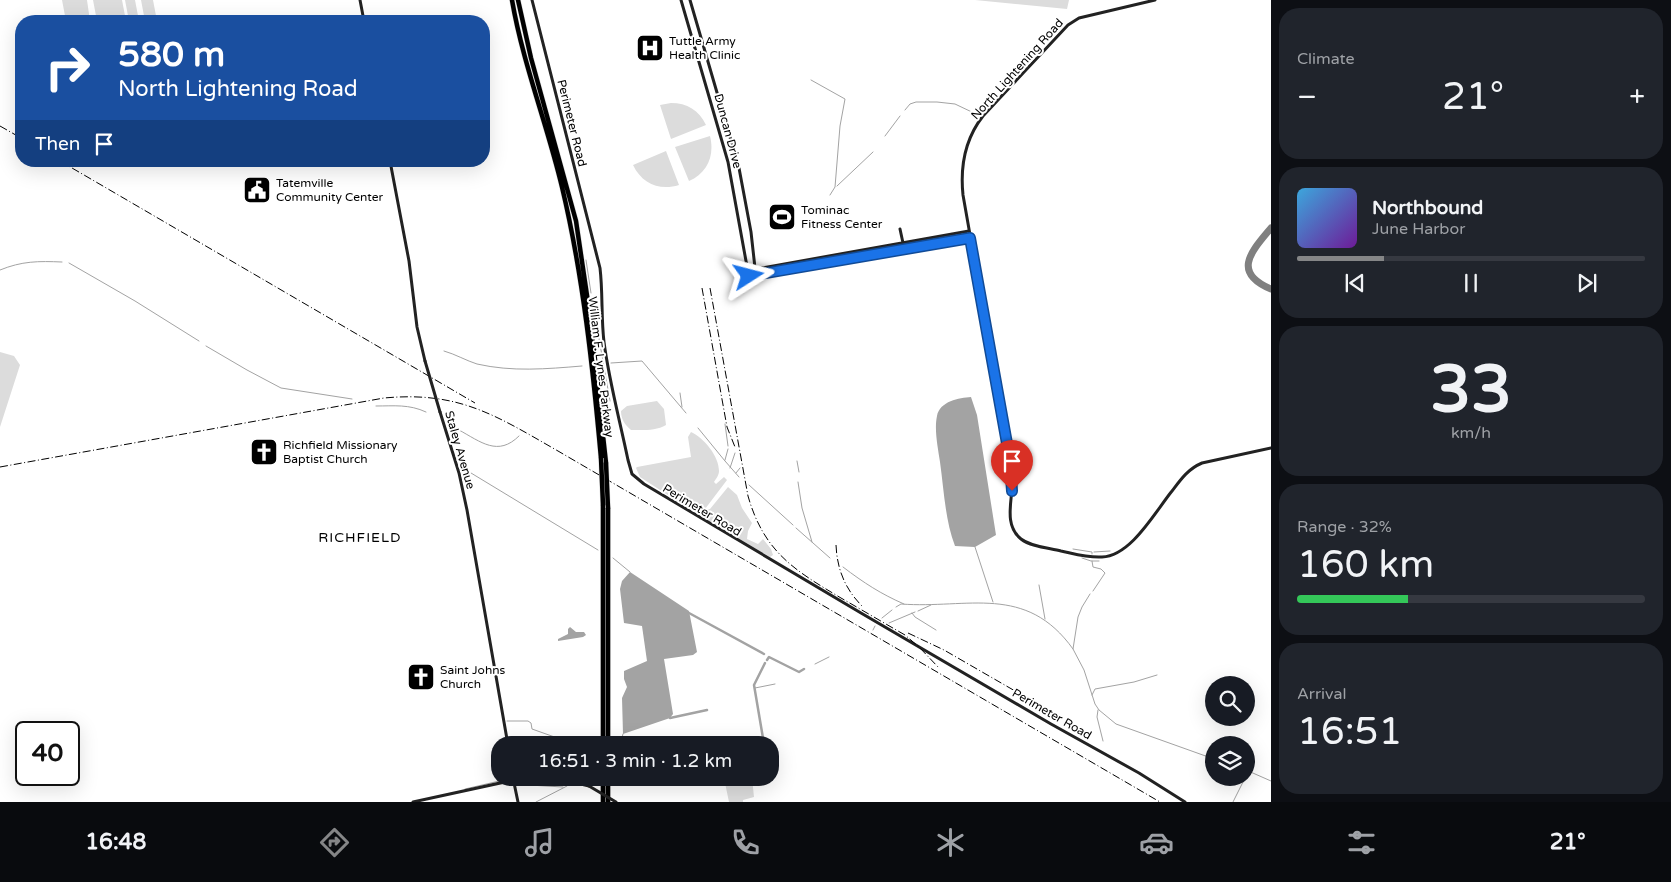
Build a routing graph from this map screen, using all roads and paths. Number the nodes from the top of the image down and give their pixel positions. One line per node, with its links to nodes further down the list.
1 (360, 0): 10 (street)
2 (512, 0): 29 (highway, William F. Lynes Parkway, bridge)
3 (518, 0): 30 (highway, William F. Lynes Parkway, bridge)
4 (532, 0): 41 (street, Perimeter Road)
5 (681, 0): 13 (street, Duncan Drive)
6 (690, 0): 12 (street, Duncan Drive)
7 (1132, 0): 9 (street)
8 (1155, 0): 9 (street, North Lightening Road)
9 (1131, 6): 17 (street, North Lightening Road)
10 (363, 15)
11 (391, 167): 28 (street, Staley Avenue, bridge)
12 (741, 180): 13 (street); 14 (street, Duncan Drive)
13 (732, 182): 15 (street, Duncan Drive)
14 (743, 189): 15 (street); 22 (street, Duncan Drive)
15 (734, 190): 24 (street, Duncan Drive)
16 (900, 230): 21 (street)
17 (969, 231): 18 (street); 19 (street, North Lightening Road)
18 (945, 236): 20 (street); 21 (street)
19 (970, 238): 20 (street); 27 (street, North Lightening Road)
20 (946, 242): 26 (street)
21 (903, 243): 23 (street)
22 (755, 261): 23 (street); 25 (street, Duncan Drive)
23 (762, 268): 25 (street)
24 (748, 269): 25 (street); 26 (street)
25 (756, 269): 26 (street, Duncan Drive)
26 (756, 275)
27 (1271, 448)
28 (506, 736)
29 (603, 736)
30 (608, 736)
31 (491, 784): 36 (street)
32 (515, 786): 37 (street)
33 (590, 786): 40 (street, bridge)
34 (603, 786): 38 (highway)
35 (608, 786): 39 (highway)
36 (413, 802)
37 (518, 802)
38 (603, 802)
39 (608, 802)
40 (616, 802)
41 (1185, 802)

